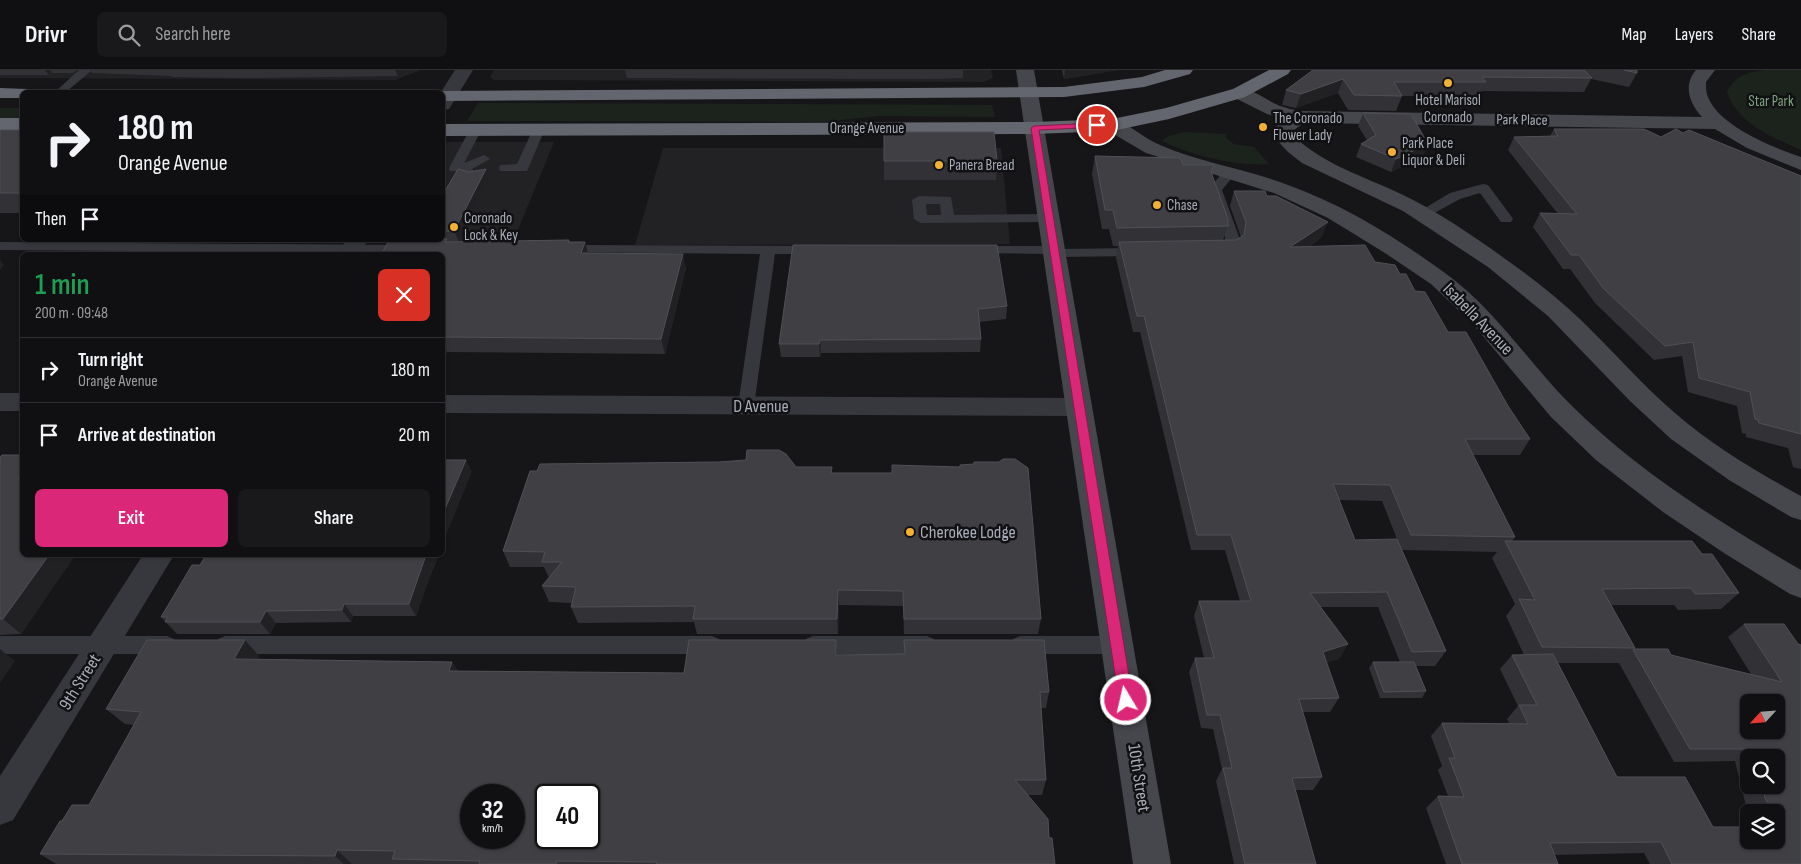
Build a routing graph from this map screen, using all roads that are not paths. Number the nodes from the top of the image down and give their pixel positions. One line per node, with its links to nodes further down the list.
1 (86, 70): 7 (lane)
2 (464, 70): 12 (street)
3 (1025, 70): 8 (street, 10th Street)
4 (1184, 70): 8 (highway, Orange Avenue)
5 (1282, 70): 11 (highway, Orange Avenue)
6 (1706, 70): 15 (street)
7 (62, 90)
8 (1029, 92): 13 (highway, Orange Avenue); 19 (street, 10th Street)
9 (0, 93): 10 (highway)
10 (20, 93)
11 (1239, 93): 14 (street, Park Place); 18 (highway, Orange Avenue)
12 (445, 98)
13 (445, 99)
14 (1300, 117): 15 (street, Park Place); 24 (street)
15 (1720, 123): 23 (street)
16 (0, 124): 17 (highway)
17 (20, 124)
18 (1112, 125): 19 (highway, Orange Avenue); 27 (street, Isabella Avenue)
19 (1034, 128): 21 (highway, Orange Avenue); 29 (street, 10th Street)
20 (476, 129): 21 (highway, Orange Avenue); 22 (highway, Orange Avenue); 25 (lane)
21 (539, 129): 26 (lane)
22 (445, 130)
23 (1801, 164)
24 (1324, 166): 27 (street); 28 (street)
25 (454, 167): 25 (lane)
26 (522, 168): 26 (lane)
27 (1223, 171): 40 (lane); 49 (street, Isabella Avenue)
28 (1422, 214): 30 (lane); 47 (street)
29 (1049, 218): 31 (lane); 39 (street, 10th Street)
30 (1506, 219)
31 (948, 220)
32 (0, 246): 33 (lane)
33 (353, 248): 34 (lane)
34 (421, 249)
35 (550, 249): 36 (lane)
36 (768, 250): 37 (lane); 45 (lane)
37 (827, 250)
38 (965, 250): 39 (lane)
39 (1054, 251): 41 (lane); 46 (street, 10th Street)
40 (1201, 251)
41 (1152, 252)
42 (0, 402): 43 (street)
43 (20, 402)
44 (445, 404): 45 (street, D Avenue)
45 (746, 406): 46 (street, D Avenue)
46 (1080, 407): 56 (street, 10th Street)
47 (1801, 509)
48 (159, 557): 51 (street, 9th Street)
49 (1801, 585)
50 (0, 645): 51 (lane)
51 (103, 645): 52 (lane); 57 (street, 9th Street)
52 (730, 645)
53 (789, 645): 54 (lane)
54 (948, 645)
55 (998, 645): 56 (lane)
56 (1118, 645): 58 (street, 10th Street)
57 (0, 808)
58 (1152, 864)

